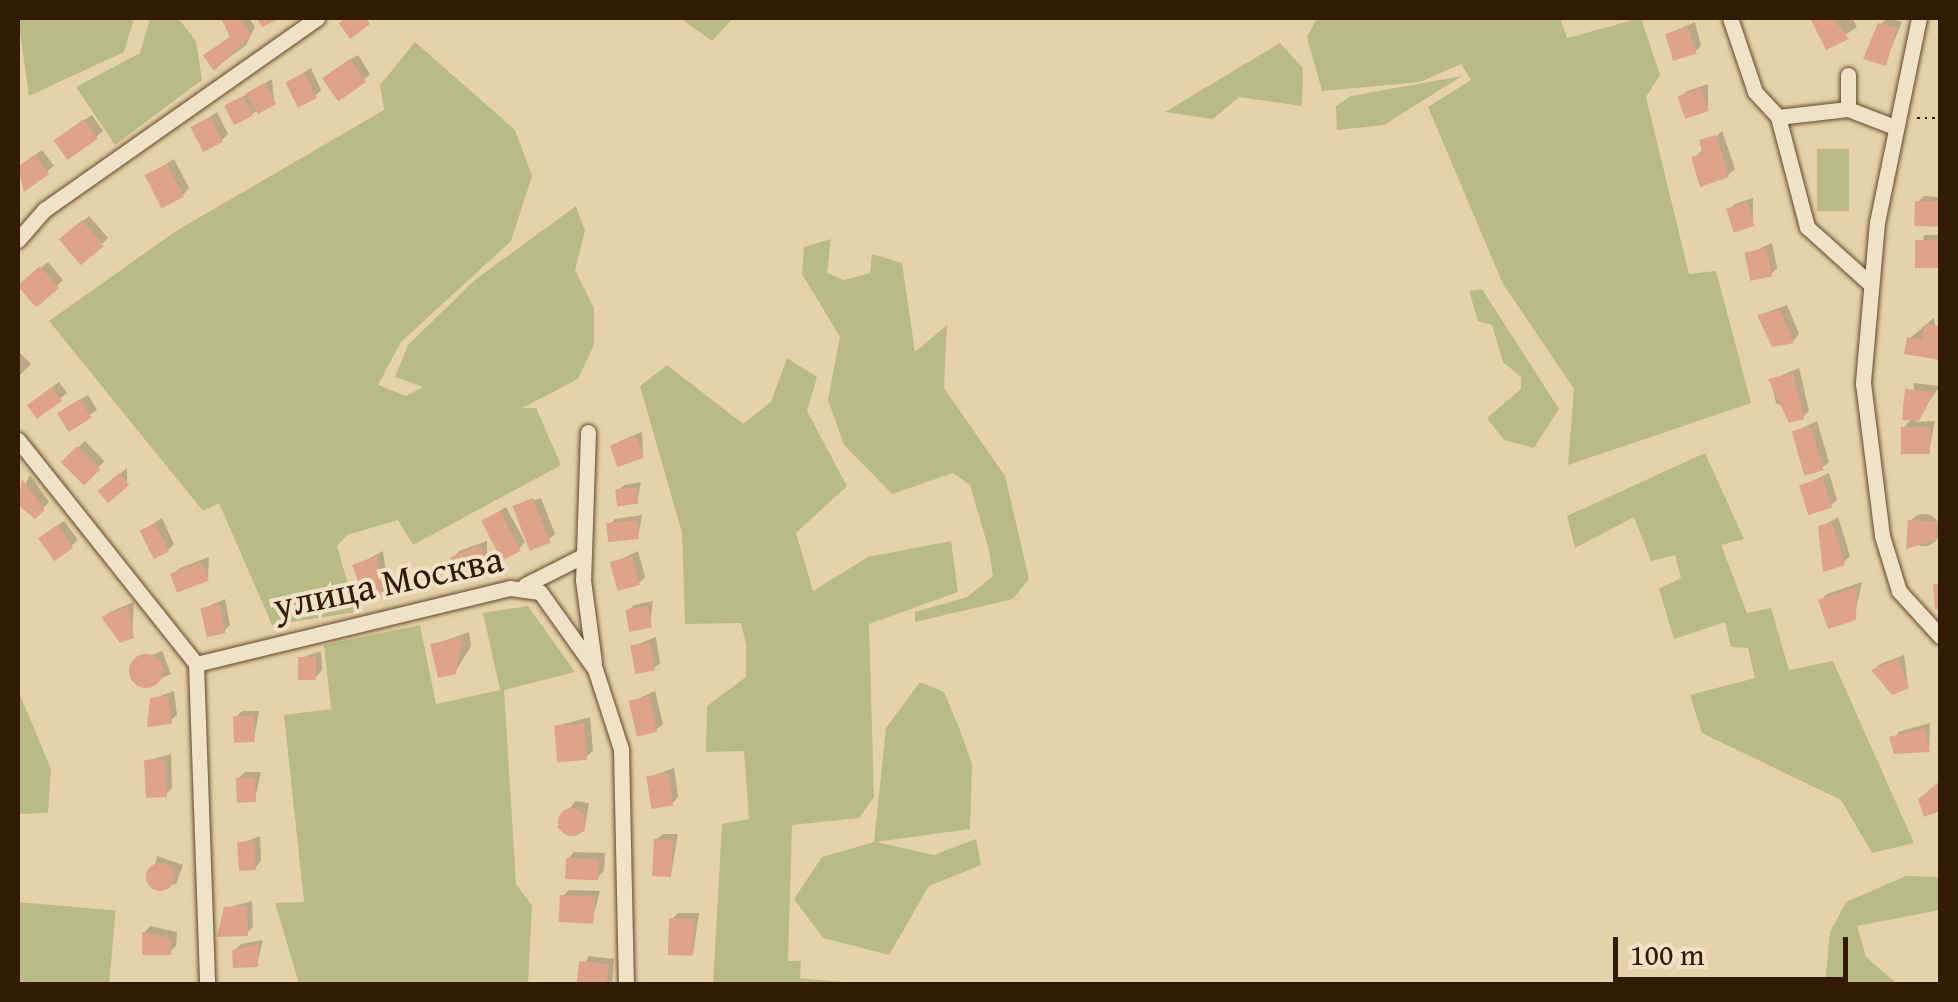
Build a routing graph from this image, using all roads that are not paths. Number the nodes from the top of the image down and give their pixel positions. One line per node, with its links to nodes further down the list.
1 (317, 18): 8 (street)
2 (1730, 18): 6 (street)
3 (1919, 18): 7 (street)
4 (1848, 75): 5 (street)
5 (1848, 109): 6 (street); 7 (street)
6 (1778, 116): 9 (street)
7 (1897, 122): 9 (street)
8 (18, 240)
9 (1868, 282): 14 (street)
10 (588, 432): 12 (street)
11 (18, 440): 15 (street)
12 (583, 556): 13 (street); 16 (street)
13 (525, 585): 15 (street, улица Москва); 16 (street, улица Москва)
14 (1940, 636)
15 (196, 664): 17 (street)
16 (595, 669): 18 (street, улица Москва)
17 (207, 984)
18 (626, 984)

